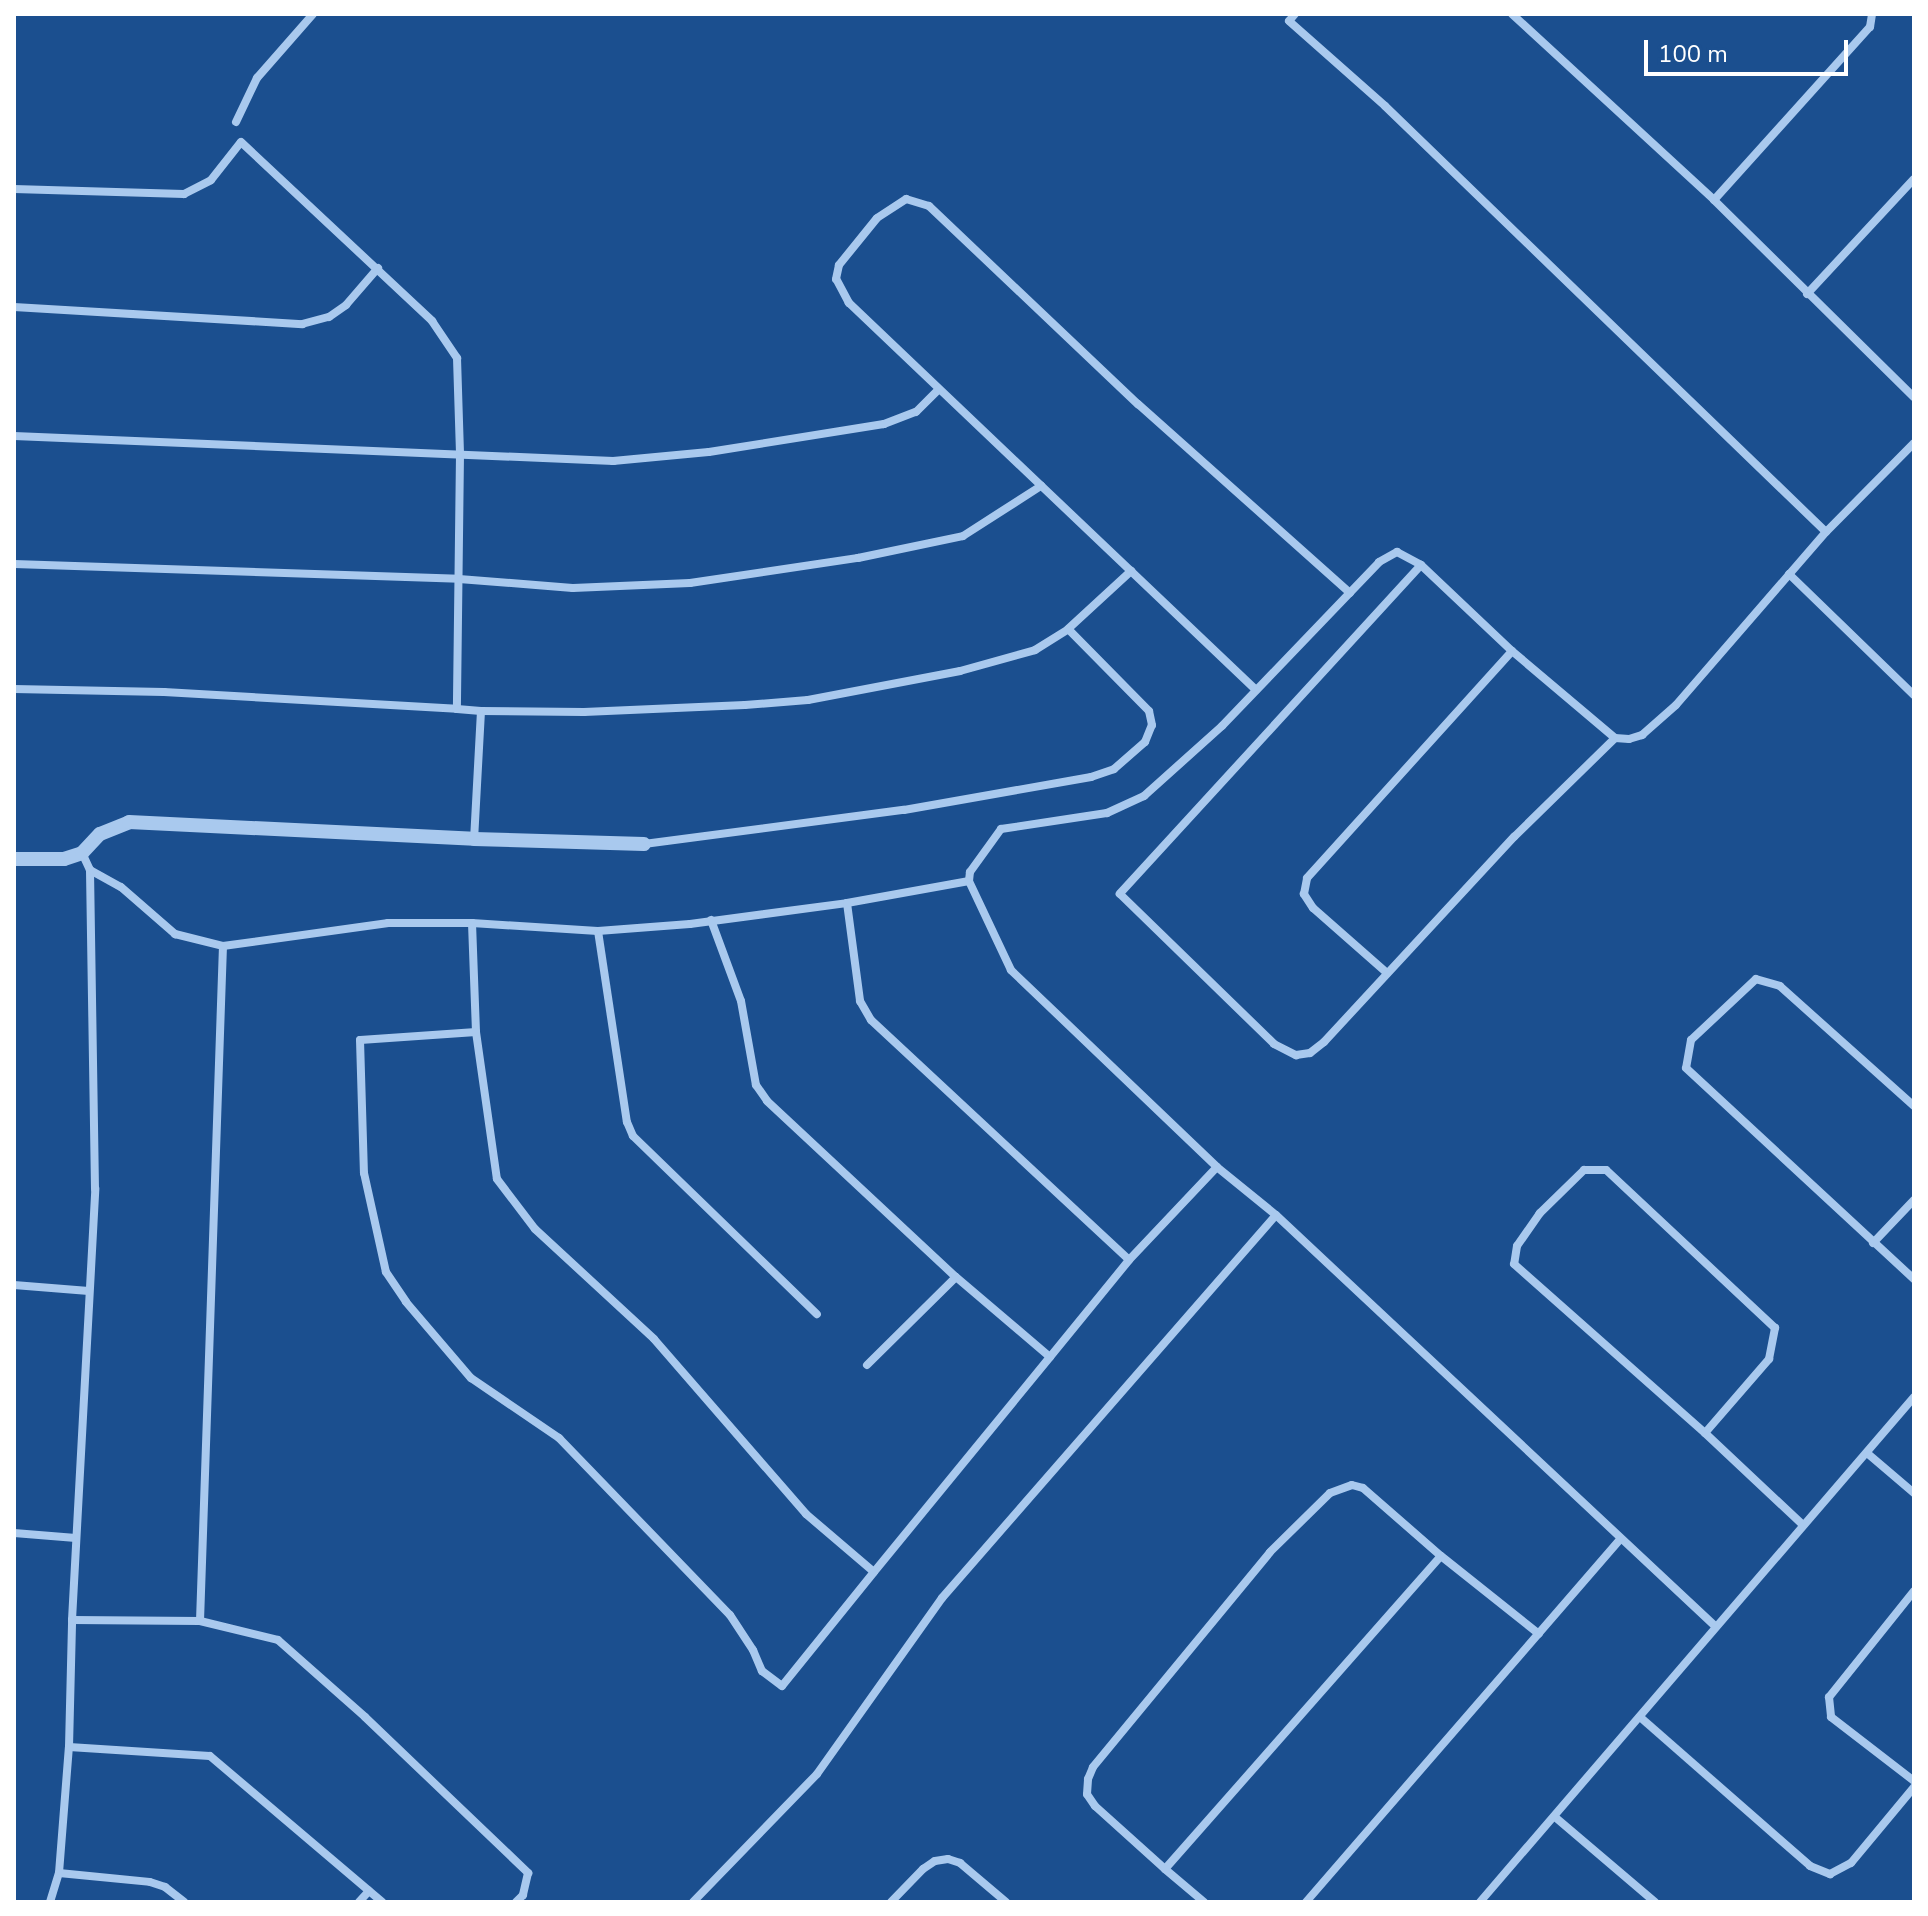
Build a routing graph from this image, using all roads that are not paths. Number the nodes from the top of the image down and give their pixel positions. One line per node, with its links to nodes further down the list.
1 (313, 14): 5 (street)
2 (1295, 14): 18 (street)
3 (1512, 14): 8 (street)
4 (1872, 14): 8 (street)
5 (236, 122)
6 (1914, 179): 10 (street)
7 (14, 189): 9 (street)
8 (1714, 200): 10 (street)
9 (378, 268): 11 (street); 16 (street)
10 (1807, 294): 13 (street)
11 (14, 307)
12 (938, 390): 16 (street); 17 (street); 24 (street)
13 (1912, 390)
14 (14, 436): 16 (street)
15 (1914, 443): 18 (street)
16 (460, 454): 23 (street)
17 (1041, 486): 21 (street); 23 (street)
18 (1826, 532): 22 (street)
19 (14, 564): 23 (street)
20 (1421, 565): 24 (street); 26 (street); 44 (street)
21 (1131, 571): 25 (street); 28 (street)
22 (1789, 574): 29 (street); 32 (street)
23 (459, 579): 30 (street)
24 (1350, 593): 28 (street)
25 (1068, 629): 31 (street); 34 (street)
26 (1512, 651): 32 (street); 44 (street)
27 (14, 689): 30 (street)
28 (1256, 690): 38 (street)
29 (1914, 695)
30 (457, 709): 31 (street)
31 (481, 711): 33 (street)
32 (1615, 738): 44 (street)
33 (474, 839): 34 (street); 35 (street)
34 (644, 844)
35 (82, 853): 36 (street); 37 (street)
36 (14, 859)
37 (90, 870): 43 (street); 55 (street)
38 (969, 881): 39 (street); 47 (street)
39 (847, 903): 40 (street); 51 (street)
40 (711, 920): 42 (street); 52 (street)
41 (472, 923): 42 (street); 43 (street); 45 (street)
42 (598, 931): 56 (street)
43 (223, 946): 71 (street)
44 (1387, 973)
45 (476, 1032): 68 (street); 68 (street)
46 (1914, 1106): 50 (street)
47 (1217, 1167): 49 (street); 51 (street)
48 (1914, 1200): 50 (street)
49 (1276, 1215): 66 (street); 86 (street)
50 (1873, 1243): 53 (street)
51 (1129, 1260): 57 (street)
52 (956, 1277): 57 (street); 58 (street)
53 (1914, 1279)
54 (14, 1285): 55 (street)
55 (89, 1291): 65 (street)
56 (817, 1314)
57 (1050, 1357): 68 (street)
58 (867, 1365)
59 (1914, 1397): 61 (street)
60 (1705, 1433): 60 (street); 63 (street)
61 (1867, 1453): 62 (street); 63 (street)
62 (1914, 1493)
63 (1803, 1525): 72 (street)
64 (14, 1533): 65 (street)
65 (76, 1538): 70 (street)
66 (1620, 1539): 72 (street); 73 (street)
67 (1441, 1556): 73 (street); 78 (street); 78 (street)
68 (874, 1572)
69 (1914, 1591): 76 (street)
70 (72, 1620): 71 (street); 75 (street)
71 (200, 1621): 85 (street)
72 (1715, 1626): 74 (street)
73 (1539, 1634): 90 (street)
74 (1640, 1717): 76 (street); 77 (street)
75 (69, 1747): 79 (street); 80 (street)
76 (1914, 1784)
77 (1555, 1817): 91 (street); 92 (street)
78 (1165, 1869): 89 (street)
79 (59, 1873): 81 (street); 82 (street)
80 (369, 1891): 83 (street); 84 (street)
81 (50, 1902)
82 (184, 1902)
83 (359, 1902)
84 (382, 1902)
85 (516, 1902)
86 (693, 1902)
87 (891, 1902): 88 (street)
88 (1006, 1902)
89 (1204, 1902)
90 (1306, 1902)
91 (1480, 1902)
92 (1655, 1902)

